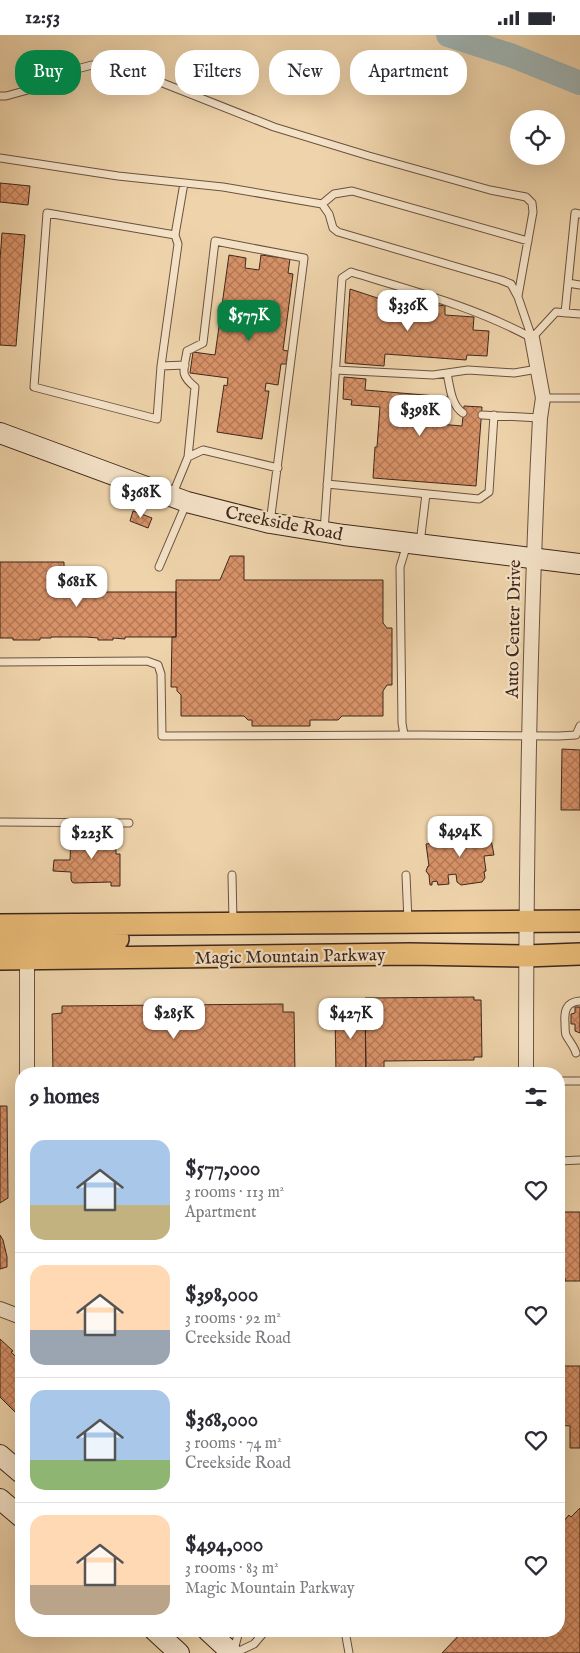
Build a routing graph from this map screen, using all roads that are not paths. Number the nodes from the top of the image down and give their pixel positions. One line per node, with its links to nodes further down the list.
1 (0, 96): 7 (lane)
2 (0, 157): 3 (lane)
3 (184, 183): 4 (lane); 6 (lane)
4 (322, 204): 7 (lane); 12 (lane)
5 (580, 214): 8 (lane)
6 (175, 235): 17 (lane); 17 (lane)
7 (528, 241): 12 (lane)
8 (571, 249): 9 (lane); 10 (lane)
9 (580, 250)
10 (568, 283): 11 (lane); 13 (lane)
11 (580, 285)
12 (518, 296): 15 (lane)
13 (565, 313): 14 (lane); 15 (lane)
14 (580, 313)
15 (532, 338): 18 (street, Auto Center Drive); 19 (lane)
16 (185, 365): 17 (lane); 28 (lane); 29 (lane)
17 (160, 366)
18 (538, 369): 20 (lane); 21 (street, Auto Center Drive)
19 (334, 370): 20 (lane); 30 (lane)
20 (447, 373): 23 (lane)
21 (543, 398): 22 (lane); 26 (street, Auto Center Drive)
22 (580, 398)
23 (463, 413)
24 (482, 415): 25 (lane)
25 (494, 415): 26 (lane); 31 (lane)
26 (540, 418): 36 (street, Auto Center Drive)
27 (0, 433): 32 (street, Creekside Road)
28 (188, 457): 29 (lane); 32 (lane)
29 (278, 469): 33 (lane)
30 (327, 485): 31 (lane); 34 (lane)
31 (426, 494): 35 (lane)
32 (180, 499): 33 (street, Creekside Road); 38 (lane)
33 (270, 523): 34 (street, Creekside Road)
34 (324, 532): 35 (street, Creekside Road)
35 (414, 544): 36 (street, Creekside Road); 41 (lane)
36 (533, 558): 37 (street, Creekside Road); 42 (street, Auto Center Drive)
37 (580, 563)
38 (159, 567)
39 (0, 662): 41 (lane)
40 (580, 726): 42 (lane)
41 (404, 735): 42 (lane)
42 (529, 735): 49 (street, Auto Center Drive)
43 (0, 822): 44 (lane)
44 (129, 823)
45 (232, 875): 51 (lane)
46 (406, 875): 47 (lane)
47 (408, 921): 49 (main road, Magic Mountain Parkway); 51 (main road, Magic Mountain Parkway)
48 (580, 921): 49 (main road, Magic Mountain Parkway)
49 (526, 922): 56 (street, Auto Center Drive)
50 (165, 924): 51 (main road, Magic Mountain Parkway); 53 (main road, Magic Mountain Parkway); 58 (main road)
51 (233, 924)
52 (0, 925): 53 (main road, Magic Mountain Parkway)
53 (26, 925): 54 (main road)
54 (0, 944)
55 (580, 955): 56 (main road, Magic Mountain Parkway)
56 (526, 956): 58 (main road, Magic Mountain Parkway); 62 (street, Auto Center Drive)
57 (0, 959): 58 (main road, Magic Mountain Parkway)
58 (27, 959): 61 (street)
59 (580, 1001): 60 (lane)
60 (576, 1053)
61 (28, 1067)
62 (526, 1067)
63 (565, 1081): 64 (lane)
64 (580, 1081)
65 (565, 1161): 66 (lane)
66 (580, 1161)
67 (0, 1309): 68 (street)
68 (15, 1315)
69 (0, 1455): 70 (street)
70 (15, 1468)
71 (0, 1499): 72 (street)
72 (15, 1512)
73 (162, 1637): 78 (street)
74 (215, 1637): 79 (street)
75 (238, 1637): 79 (lane)
76 (260, 1637): 79 (lane)
77 (346, 1637): 80 (lane)
78 (179, 1653)
79 (234, 1653)
80 (349, 1653)

